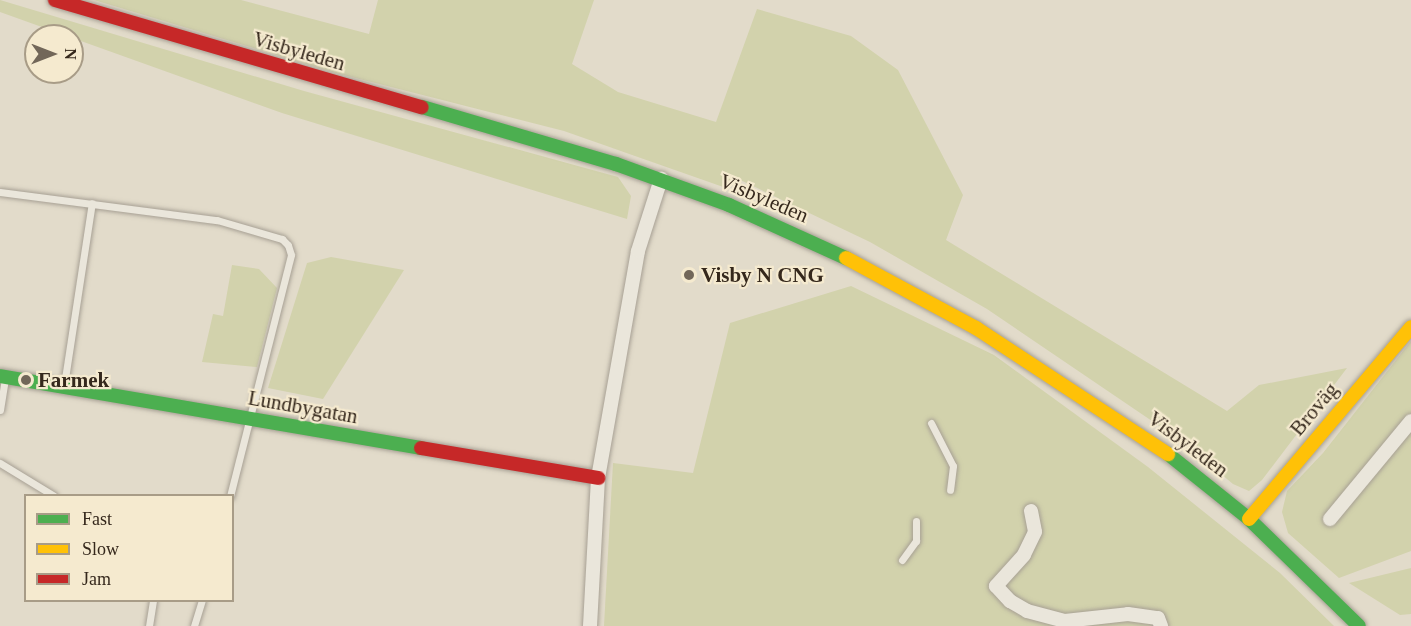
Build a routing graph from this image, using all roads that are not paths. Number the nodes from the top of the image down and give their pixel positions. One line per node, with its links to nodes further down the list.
1 (55, 0): 2 (main road, Visbyleden)
2 (661, 179): 13 (street); 18 (main road, Visbyleden)
3 (0, 192): 4 (lane)
4 (92, 203): 7 (lane); 9 (lane)
5 (1411, 327): 18 (main road, Broväg)
6 (3, 376): 7 (main road, Lundbygatan); 8 (lane)
7 (63, 387): 9 (main road, Lundbygatan)
8 (0, 410)
9 (250, 419): 13 (main road, Lundbygatan); 16 (lane)
10 (1411, 421): 19 (street)
11 (931, 423): 14 (lane)
12 (0, 463): 15 (lane)
13 (598, 478): 26 (street)
14 (950, 490)
15 (52, 494)
16 (231, 494)
17 (1031, 511): 27 (street)
18 (1249, 519): 28 (main road, Visbyleden)
19 (1330, 519)
20 (916, 521): 21 (lane)
21 (902, 560)
22 (153, 602): 24 (lane)
23 (201, 602): 25 (lane)
24 (149, 626)
25 (194, 626)
26 (590, 626)
27 (1161, 626)
28 (1359, 626)

